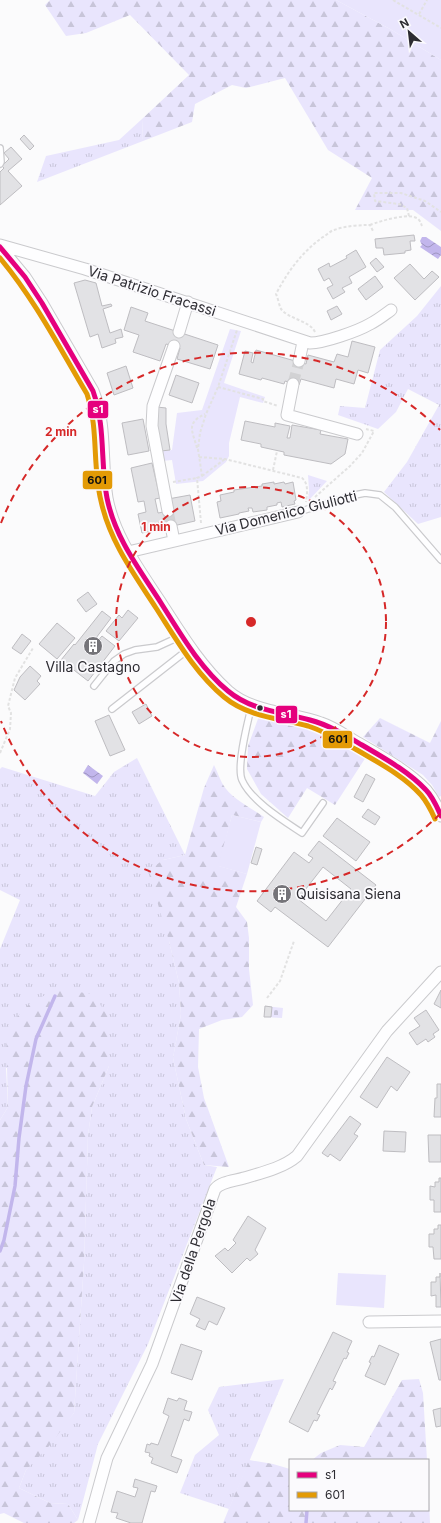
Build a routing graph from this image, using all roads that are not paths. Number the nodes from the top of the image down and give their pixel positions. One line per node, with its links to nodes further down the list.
1 (0, 148): 2 (lane)
2 (0, 164)
3 (0, 246): 4 (street, Via Patrizio Fracassi); 16 (street)
4 (188, 302): 6 (street); 7 (street, Via Patrizio Fracassi)
5 (391, 310): 7 (street, Via Patrizio Fracassi)
6 (179, 332)
7 (303, 342): 9 (street)
8 (174, 346): 13 (street)
9 (299, 361)
10 (293, 384): 11 (street)
11 (358, 430)
12 (301, 510): 15 (street, Via Domenico Giuliotti); 17 (lane, Via Domenico Giuliotti)
13 (168, 511)
14 (171, 526): 15 (street)
15 (174, 541): 16 (street, Via Domenico Giuliotti)
16 (128, 552): 18 (street)
17 (441, 560)
18 (181, 636): 19 (street); 20 (lane)
19 (190, 648): 21 (street); 22 (lane)
20 (94, 686)
21 (252, 704): 23 (lane); 24 (street)
22 (112, 709)
23 (323, 803)
24 (441, 816)
25 (441, 972): 28 (street, Via della Pergola)
26 (441, 1321): 27 (street)
27 (369, 1322)
28 (89, 1523)

